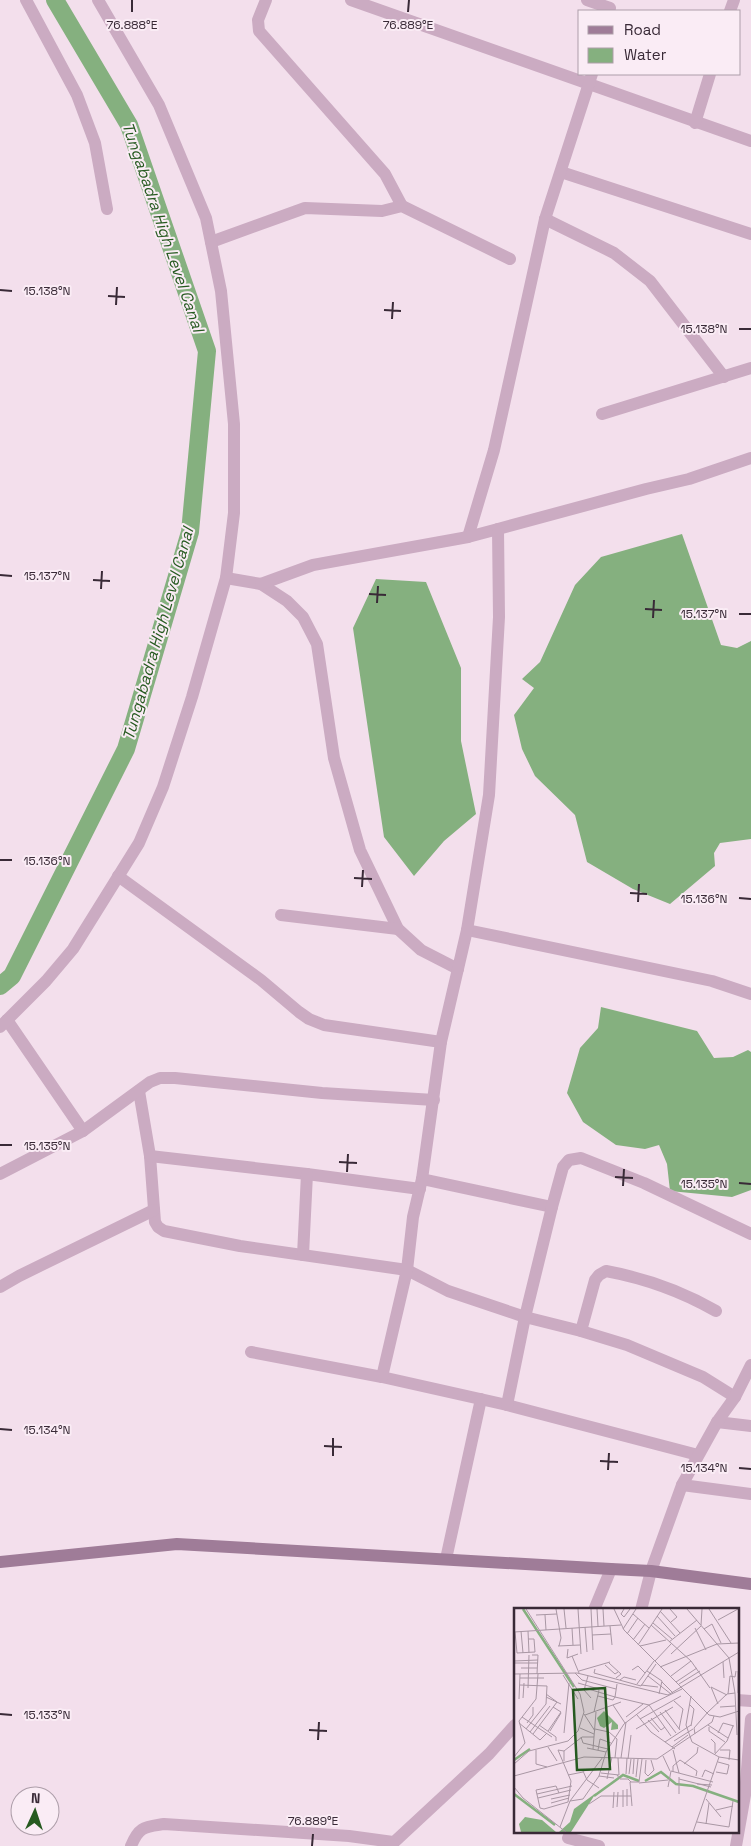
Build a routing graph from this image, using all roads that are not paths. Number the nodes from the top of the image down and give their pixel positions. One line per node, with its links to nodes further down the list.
1 (26, 0): 15 (street)
2 (98, 0): 18 (street)
3 (266, 0): 14 (street)
4 (351, 0): 7 (street)
5 (587, 0): 6 (street)
6 (611, 6)
7 (578, 75)
8 (579, 75): 10 (street)
9 (710, 75): 11 (street)
10 (591, 79): 11 (street); 13 (street)
11 (695, 122): 12 (street)
12 (751, 141)
13 (561, 172): 16 (street); 17 (street)
14 (402, 206): 18 (street); 19 (street)
15 (107, 208)
16 (545, 219): 21 (street); 25 (street)
17 (751, 234)
18 (211, 242): 26 (street)
19 (510, 259)
20 (751, 368): 21 (street)
21 (724, 377): 22 (street)
22 (602, 414)
23 (751, 458): 24 (street)
24 (498, 529): 25 (street); 31 (street)
25 (468, 537): 27 (street)
26 (226, 578): 27 (street); 28 (street)
27 (261, 584): 30 (street)
28 (118, 876): 34 (street); 35 (street)
29 (282, 915): 30 (street)
30 (398, 929): 32 (street)
31 (467, 930): 32 (street); 33 (street)
32 (458, 969): 35 (street)
33 (751, 994)
34 (4, 1024): 38 (street)
35 (441, 1042): 37 (street)
36 (139, 1091): 37 (street); 38 (street); 39 (street)
37 (434, 1100): 42 (street)
38 (83, 1131): 40 (street)
39 (150, 1156): 41 (street); 44 (street)
40 (0, 1174)
41 (308, 1174): 42 (street); 46 (street)
42 (421, 1184): 43 (street); 47 (street)
43 (552, 1207): 45 (street); 50 (street)
44 (154, 1210): 46 (street); 48 (street)
45 (751, 1234)
46 (303, 1255): 47 (street)
47 (407, 1270): 50 (street); 54 (street)
48 (0, 1287)
49 (716, 1311): 51 (street)
50 (525, 1316): 51 (street); 57 (street)
51 (581, 1330): 55 (street)
52 (251, 1352): 54 (street)
53 (751, 1366): 55 (street)
54 (382, 1376): 56 (street)
55 (735, 1397): 58 (street)
56 (481, 1399): 57 (street); 63 (street)
57 (507, 1405): 60 (street)
58 (717, 1422): 59 (street); 60 (street)
59 (751, 1426)
60 (698, 1455): 61 (street)
61 (682, 1485): 62 (street); 66 (street)
62 (751, 1494)
63 (446, 1559): 64 (street); 65 (street)
64 (0, 1562)
65 (611, 1568): 66 (street); 68 (street)
66 (651, 1572): 67 (street); 69 (street)
67 (751, 1584)
68 (595, 1608)
69 (642, 1608)
70 (738, 1700): 71 (street)
71 (751, 1701)
72 (751, 1719): 74 (street)
73 (514, 1726): 77 (street)
74 (744, 1795): 75 (street)
75 (738, 1833)
76 (568, 1839): 79 (street)
77 (392, 1844): 78 (street)
78 (131, 1846)
79 (599, 1846)

